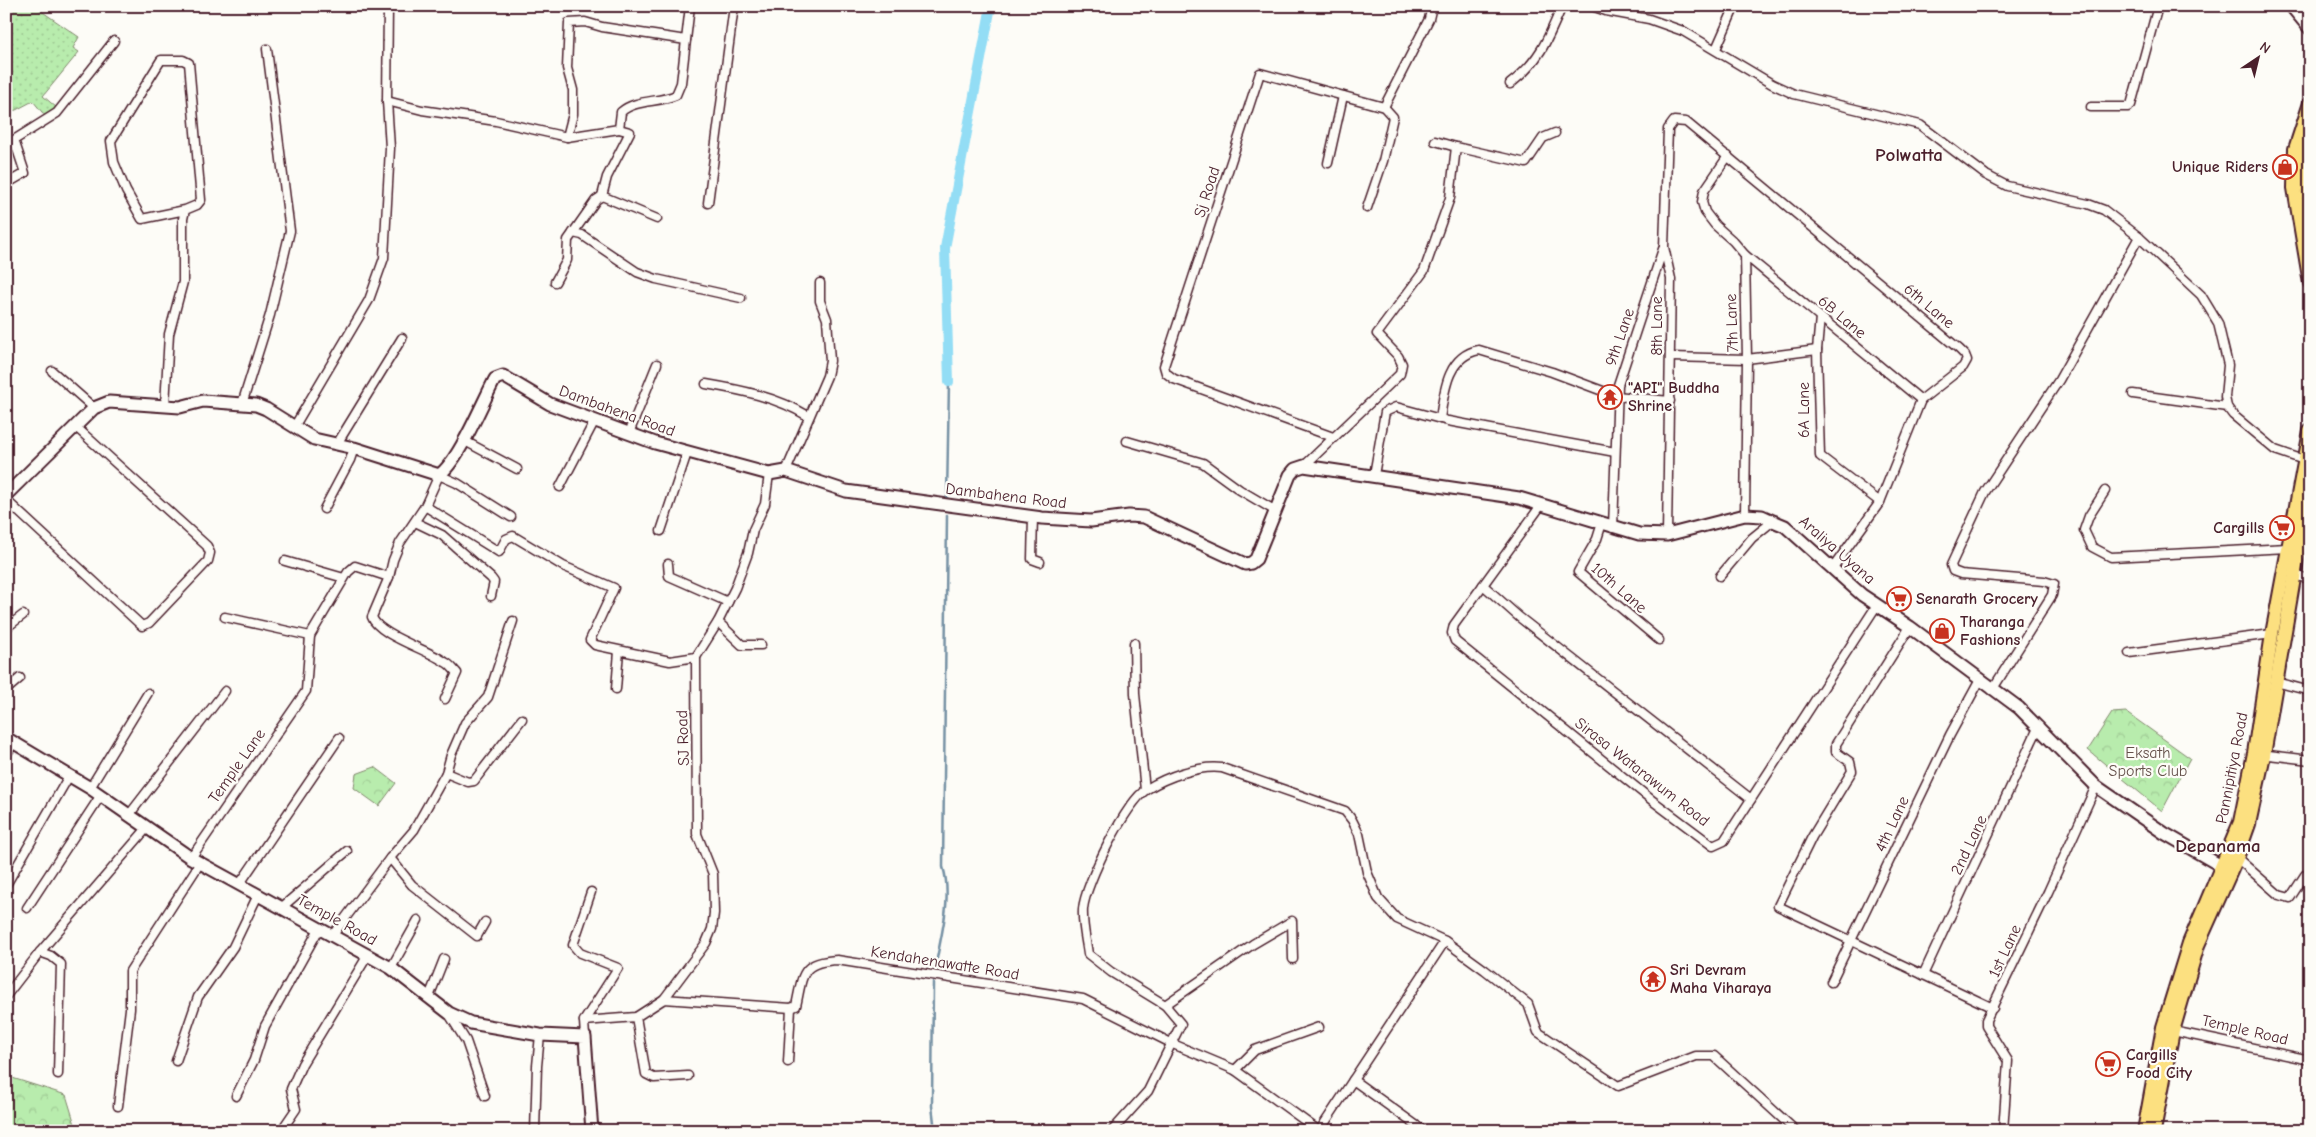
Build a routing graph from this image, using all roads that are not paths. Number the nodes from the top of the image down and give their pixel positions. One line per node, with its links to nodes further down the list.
1 (388, 6): 17 (street)
2 (690, 6): 11 (street)
3 (734, 6): 32 (street)
4 (1432, 6): 19 (street)
5 (1562, 6): 15 (street)
6 (1592, 6): 14 (street)
7 (1735, 6): 14 (street)
8 (2158, 6): 20 (street)
9 (2291, 6): 10 (street)
10 (2310, 29)
11 (686, 40): 22 (street); 25 (street)
12 (114, 41): 30 (street)
13 (267, 49): 57 (street)
14 (1716, 49): 38 (street)
15 (1510, 84)
16 (1343, 96): 19 (street, Sj Road); 29 (street); 68 (street, Sj Road)
17 (387, 101): 25 (street); 65 (street)
18 (2310, 103): 43 (main road)
19 (1384, 107): 33 (street)
20 (2091, 107)
21 (1674, 120): 28 (street, 6th Lane); 39 (street, 8th Lane)
22 (619, 129): 25 (street); 31 (street)
23 (1556, 133): 27 (street)
24 (2310, 134): 35 (main road)
25 (567, 137)
26 (1435, 142): 27 (street)
27 (1456, 147): 68 (street)
28 (1728, 156): 40 (street); 55 (street, 6th Lane)
29 (1328, 162)
30 (6, 184)
31 (602, 196): 36 (street); 37 (street)
32 (708, 203)
33 (1367, 208)
34 (185, 210): 34 (street); 58 (street)
35 (2310, 215)
36 (657, 219)
37 (573, 233): 41 (street); 44 (street)
38 (2139, 237): 59 (street); 133 (street)
39 (1664, 247): 48 (street, 8th Lane); 54 (street, 9th Lane)
40 (1746, 255): 45 (street, 6B Lane); 49 (street, 7th Lane)
41 (555, 282)
42 (820, 283): 61 (street)
43 (2310, 283)
44 (741, 298)
45 (1820, 317): 47 (street, 6A Lane); 55 (street, 6B Lane)
46 (402, 338): 71 (street)
47 (1818, 350): 49 (street); 87 (street, 6A Lane)
48 (1671, 357): 49 (street); 56 (street, 8th Lane)
49 (1747, 358): 92 (street, 7th Lane)
50 (657, 364): 67 (street)
51 (52, 371): 60 (street)
52 (706, 384): 61 (street)
53 (2133, 394): 59 (street)
54 (1616, 396): 56 (street); 62 (street); 73 (street, 9th Lane)
55 (1921, 400): 87 (street, 6th Lane)
56 (1670, 401): 99 (street, 8th Lane)
57 (242, 404): 58 (street); 65 (street)
58 (165, 406): 60 (street)
59 (2227, 407): 75 (street)
60 (94, 408): 64 (street)
61 (808, 416): 78 (street)
62 (1440, 419): 73 (street); 81 (street)
63 (594, 422): 67 (street, Dambahena Road); 69 (street, Dambahena Road); 83 (street)
64 (76, 427): 85 (street); 86 (street)
65 (294, 427): 71 (street)
66 (2310, 431): 75 (main road, Pannipitiya Road)
67 (629, 433): 74 (street, Dambahena Road)
68 (1333, 437): 76 (street)
69 (463, 440): 77 (street); 80 (street, Dambahena Road)
70 (1127, 441): 91 (street)
71 (337, 444): 72 (street)
72 (354, 448): 80 (street); 90 (street)
73 (1615, 452): 97 (street, 9th Lane)
74 (687, 453): 79 (street, Dambahena Road); 98 (street)
75 (2307, 461): 100 (main road, Pannipitiya Road)
76 (1304, 466): 81 (street, Araliya Uyana); 91 (street, Dambahena Road)
77 (517, 469)
78 (786, 471): 79 (street, Dambahena Road); 93 (street, Dambahena Road)
79 (770, 474): 112 (street)
80 (439, 475): 89 (street); 94 (street)
81 (1374, 475): 88 (street, Araliya Uyana)
82 (2310, 484): 105 (main road, Pannipitiya Road)
83 (560, 487)
84 (2105, 491): 100 (street)
85 (6, 495)
86 (6, 500)
87 (1880, 502): 104 (street, 6th Lane)
88 (1542, 504): 97 (street, Araliya Uyana); 110 (street, Sirasa Watarawum Road)
89 (425, 506): 96 (street); 125 (street)
90 (324, 509)
91 (1274, 510): 93 (street, Dambahena Road)
92 (1745, 515): 95 (street, Araliya Uyana); 99 (street, Araliya Uyana)
93 (1033, 516): 102 (street)
94 (510, 517)
95 (1773, 521): 104 (street, Araliya Uyana); 106 (street)
96 (415, 522): 108 (street); 111 (street)
97 (1607, 525): 99 (street, Araliya Uyana); 122 (street, 10th Lane)
98 (661, 531)
99 (1667, 535)
100 (2288, 548): 120 (main road, Pannipitiya Road)
101 (285, 561): 107 (street)
102 (1040, 562)
103 (668, 564): 112 (street)
104 (1832, 568): 113 (street, Araliya Uyana)
105 (2293, 575): 109 (street); 130 (main road, Pannipitiya Road)
106 (1720, 576)
107 (344, 578): 108 (street); 121 (street)
108 (389, 578): 137 (street)
109 (2310, 579)
110 (1483, 585): 151 (street); 151 (street, Sirasa Watarawum Road)
111 (491, 596)
112 (728, 602): 117 (street)
113 (1877, 605): 118 (street, Araliya Uyana); 151 (street, Sirasa Watarawum Road)
114 (23, 615): 119 (street)
115 (225, 617): 121 (street)
116 (513, 621): 145 (street)
117 (718, 622): 124 (street); 127 (street)
118 (1910, 627): 129 (street, Araliya Uyana); 171 (street)
119 (6, 628)
120 (2272, 634): 126 (street); 142 (main road, Pannipitiya Road)
121 (310, 636): 157 (street, Temple Lane)
122 (1659, 640)
123 (1134, 643): 149 (street)
124 (761, 645)
125 (619, 652): 127 (street); 131 (street)
126 (2130, 653)
127 (696, 657): 181 (street, SJ Road)
128 (20, 678): 132 (street)
129 (1981, 678): 133 (street, Araliya Uyana); 171 (street, 4th Lane)
130 (2276, 682): 135 (street); 142 (main road, Pannipitiya Road)
131 (616, 689)
132 (6, 690)
133 (1992, 690): 139 (street, Araliya Uyana)
134 (225, 691): 152 (street)
135 (2310, 691)
136 (148, 693): 148 (street)
137 (445, 699)
138 (522, 719): 145 (street)
139 (2038, 726): 147 (street, Araliya Uyana); 177 (street, 2nd Lane)
140 (339, 738): 161 (street)
141 (10, 740): 143 (street); 146 (street, Temple Road)
142 (2259, 754): 144 (street); 156 (main road, Pannipitiya Road); 158 (main road, Pannipitiya Road)
143 (6, 755)
144 (2310, 760)
145 (446, 773): 155 (street)
146 (69, 776): 148 (street, Temple Road); 160 (street)
147 (2096, 786): 158 (street, Araliya Uyana); 184 (street, 1st Lane)
148 (90, 788): 150 (street, Temple Road)
149 (1145, 790): 170 (street); 182 (street)
150 (101, 795): 152 (street, Temple Road); 164 (street)
151 (1752, 799)
152 (130, 815): 153 (street, Temple Road)
153 (147, 828): 157 (street, Temple Road); 172 (street)
154 (347, 851): 165 (street)
155 (390, 858): 167 (street); 169 (street)
156 (2237, 858): 158 (main road, Pannipitiya Road); 159 (street)
157 (196, 860): 161 (street, Temple Road); 202 (street, Temple Lane)
158 (2226, 869): 189 (main road, Pannipitiya Road); 211 (main road, Pannipitiya Road)
159 (2310, 874)
160 (6, 885)
161 (239, 885): 163 (street, Temple Road)
162 (591, 892): 187 (street)
163 (258, 895): 165 (street, Temple Road); 194 (street)
164 (27, 908)
165 (281, 908): 168 (street, Temple Road)
166 (418, 920): 176 (street)
167 (485, 922)
168 (319, 929): 169 (street, Temple Road); 200 (street)
169 (332, 936): 173 (street, Temple Road)
170 (1445, 941): 199 (street); 209 (street)
171 (1852, 942): 177 (street); 178 (street, 4th Lane)
172 (40, 952): 179 (street); 197 (street)
173 (368, 955): 176 (street, Temple Road); 204 (street)
174 (444, 959): 180 (street)
175 (1293, 959): 182 (street)
176 (391, 968): 180 (street, Temple Road)
177 (1923, 975): 184 (street)
178 (1831, 982)
179 (6, 996)
180 (429, 997): 185 (street, Temple Road)
181 (664, 998): 183 (street); 186 (street)
182 (1165, 1005): 192 (street)
183 (791, 1008): 192 (street, Kendahenawatte Road); 195 (street)
184 (1993, 1008): 210 (street, 1st Lane)
185 (449, 1013): 190 (street, Temple Road); 201 (street)
186 (636, 1017): 187 (street); 198 (street)
187 (584, 1021): 191 (street)
188 (1319, 1027): 196 (street)
189 (2173, 1031): 193 (street, Temple Road); 212 (main road, Pannipitiya Road)
190 (540, 1035): 191 (street, Temple Road); 205 (street)
191 (584, 1037): 206 (street)
192 (1173, 1044): 196 (street, Kendahenawatte Road); 207 (street)
193 (2310, 1060)
194 (176, 1061)
195 (788, 1062)
196 (1235, 1070): 203 (street, Kendahenawatte Road)
197 (58, 1074)
198 (688, 1076)
199 (1354, 1080): 203 (street); 208 (street)
200 (236, 1096)
201 (485, 1096)
202 (118, 1106)
203 (1320, 1130)
204 (281, 1131)
205 (535, 1131)
206 (592, 1131)
207 (1112, 1131)
208 (1424, 1131)
209 (1796, 1131)
210 (2003, 1131)
211 (2144, 1131)
212 (2154, 1131)

